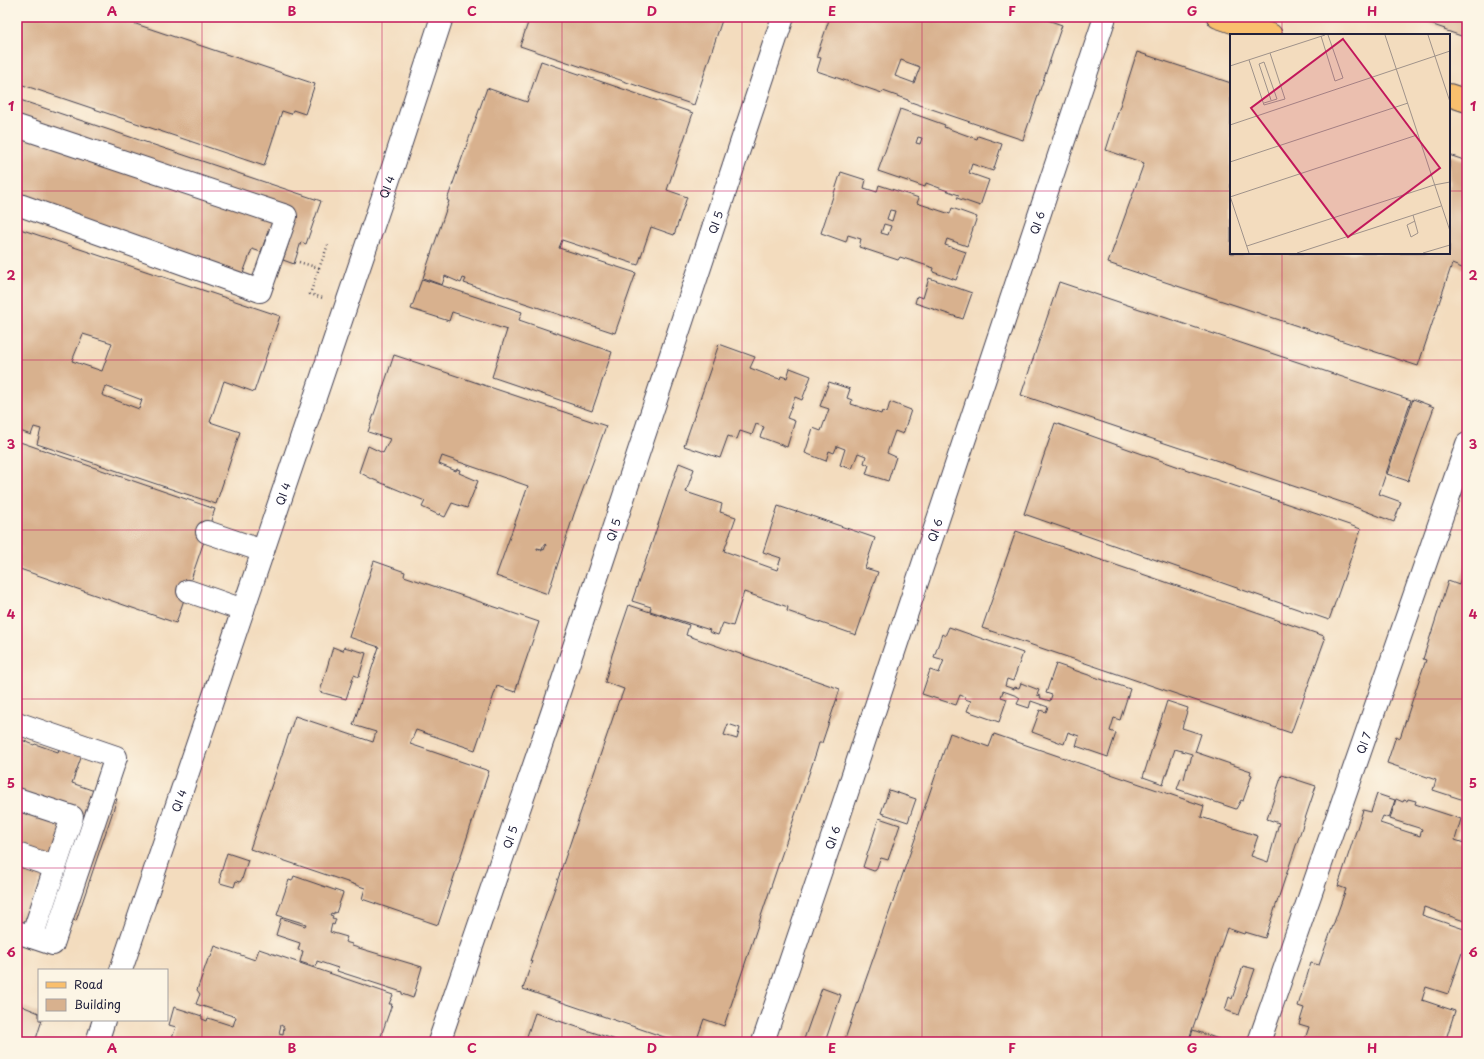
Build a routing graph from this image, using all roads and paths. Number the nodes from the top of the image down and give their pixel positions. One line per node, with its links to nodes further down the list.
1 (442, 17): 13 (street, QI 4)
2 (783, 17): 27 (street, QI 5)
3 (1105, 17): 28 (street, QI 6)
4 (1218, 17): 5 (main road)
5 (1268, 34)
6 (1450, 95): 7 (main road)
7 (1467, 101)
8 (17, 126): 9 (street)
9 (17, 204)
10 (328, 245): 12 (path)
11 (299, 262): 12 (path)
12 (319, 268): 13 (path)
13 (346, 306): 16 (street, QI 4)
14 (1467, 444): 29 (street, QI 7)
15 (207, 532): 16 (street)
16 (263, 551): 18 (street, QI 4)
17 (188, 591): 18 (street)
18 (243, 610): 24 (street, QI 4)
19 (17, 723): 23 (street)
20 (17, 799): 22 (street)
21 (17, 854): 22 (street)
22 (55, 867): 23 (street)
23 (24, 934)
24 (121, 969)
25 (104, 1021): 26 (street)
26 (97, 1042)
27 (439, 1042)
28 (763, 1042)
29 (1259, 1042)

